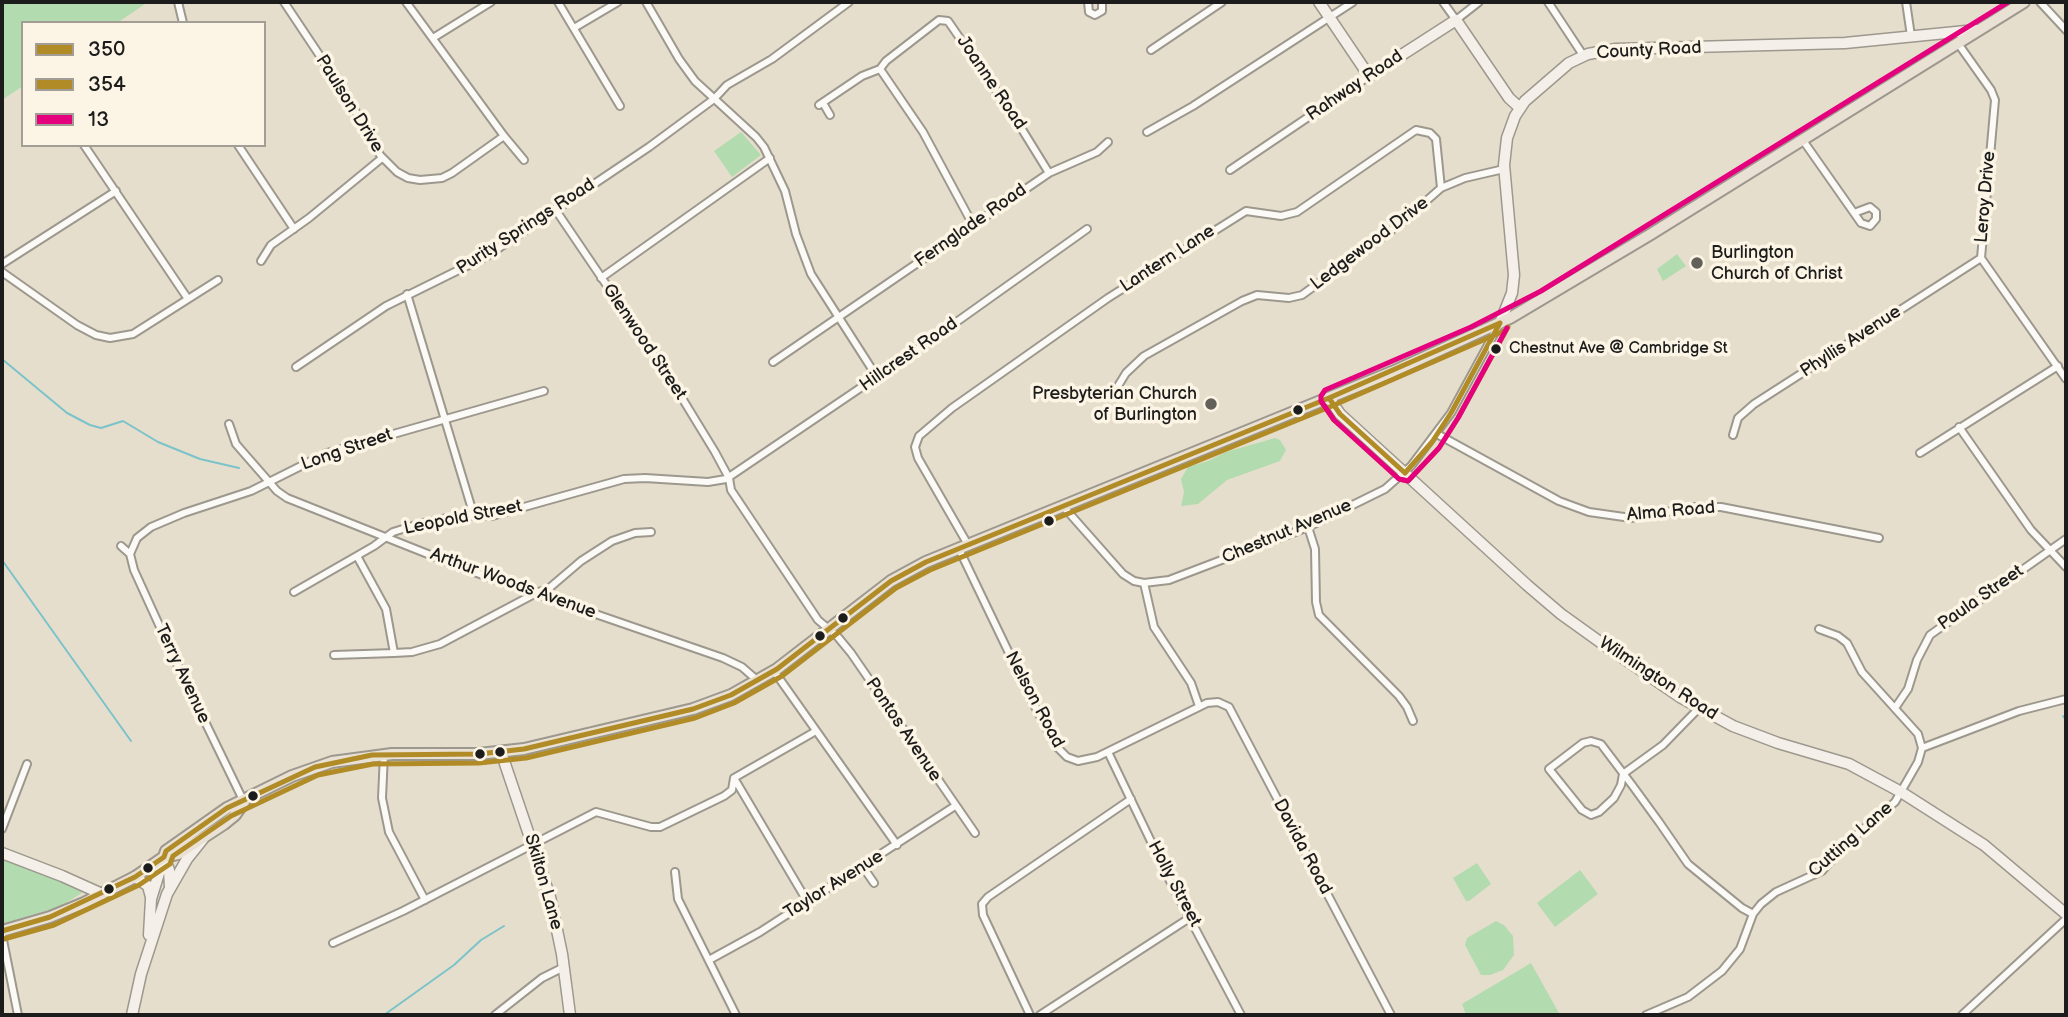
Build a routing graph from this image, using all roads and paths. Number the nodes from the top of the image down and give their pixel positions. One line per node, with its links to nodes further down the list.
1 (178, 2): 22 (street)
2 (284, 2): 43 (street, Paulson Drive)
3 (406, 2): 27 (street)
4 (491, 2): 27 (street)
5 (558, 2): 23 (street)
6 (618, 2): 23 (street)
7 (646, 2): 33 (street)
8 (849, 2): 33 (street, Purity Springs Road)
9 (1088, 2): 10 (street)
10 (1102, 2)
11 (1222, 2): 29 (street)
12 (1319, 2): 20 (street)
13 (1353, 2): 20 (street)
14 (1443, 2): 21 (street)
15 (1479, 2): 21 (street, Rahway Road)
16 (1548, 2): 30 (street)
17 (1906, 2): 26 (street)
18 (2024, 2): 24 (main road)
19 (2040, 2): 25 (street)
20 (1330, 18): 32 (street); 37 (street)
21 (1455, 20): 32 (street, Rahway Road); 35 (street)
22 (183, 21)
23 (574, 28): 34 (street)
24 (1976, 30): 26 (street, County Road); 28 (main road)
25 (2066, 30)
26 (1912, 36): 30 (street, County Road)
27 (433, 38): 38 (street)
28 (1957, 42): 39 (main road); 56 (street, Leroy Drive)
29 (1151, 50)
30 (1583, 55): 35 (street, County Road)
31 (880, 69): 36 (street, Joanne Road); 48 (street, Joanne Road); 53 (street)
32 (1369, 76): 47 (street, Rahway Road)
33 (714, 99): 44 (street); 51 (street, Purity Springs Road)
34 (620, 106)
35 (1520, 108): 46 (street, County Road)
36 (830, 114)
37 (1147, 132)
38 (504, 136): 43 (street, Paulson Drive); 45 (street)
39 (1802, 139): 52 (street); 65 (main road)
40 (1108, 142): 48 (street, Fernglade Road)
41 (85, 147): 50 (street)
42 (239, 147): 54 (street)
43 (382, 158): 54 (street)
44 (770, 158): 60 (street); 64 (street)
45 (524, 160)
46 (1504, 169): 49 (street); 65 (street, County Road)
47 (1230, 170)
48 (1049, 173): 53 (street, Fernglade Road)
49 (1441, 188): 71 (street, Ledgewood Drive); 90 (street, Lantern Lane)
50 (116, 191): 58 (street); 63 (street)
51 (555, 209): 60 (street, Glenwood Street); 62 (street, Purity Springs Road)
52 (1854, 213)
53 (973, 225): 64 (street, Fernglade Road)
54 (294, 229): 57 (street)
55 (1087, 229): 69 (street, Hillcrest Road)
56 (1981, 258): 67 (street, Leroy Drive); 78 (street, Phyllis Avenue)
57 (261, 261)
58 (2, 264)
59 (2, 272): 63 (street)
60 (601, 278): 81 (street, Glenwood Street)
61 (218, 280): 63 (street)
62 (407, 294): 68 (street, Purity Springs Road); 74 (street)
63 (188, 299)
64 (838, 318): 66 (street, Fernglade Road); 69 (street)
65 (1500, 323): 73 (main road); 77 (street, Chestnut Avenue)
66 (773, 362)
67 (2058, 366): 70 (street, Leroy Drive); 76 (street)
68 (296, 367)
69 (877, 377): 81 (street, Hillcrest Road)
70 (2066, 379)
71 (1118, 386)
72 (544, 391): 74 (street, Long Street)
73 (1329, 398): 80 (street, Wilmington Road); 83 (main road)
74 (444, 419): 82 (street, Long Street); 84 (street)
75 (229, 424): 82 (street, Arthur Woods Avenue)
76 (1959, 427): 79 (street); 92 (street)
77 (1437, 434): 80 (street, Chestnut Avenue); 88 (street, Alma Road)
78 (1733, 435)
79 (1920, 453)
80 (1405, 473): 85 (street, Chestnut Avenue); 107 (street, Wilmington Road)
81 (729, 478): 84 (street, Leopold Street); 99 (street, Glenwood Street)
82 (271, 482): 87 (street, Arthur Woods Avenue); 93 (street, Long Street)
83 (1062, 505): 90 (main road); 96 (street)
84 (474, 516): 87 (street, Leopold Street)
85 (1307, 527): 96 (street, Chestnut Avenue); 109 (street)
86 (651, 532): 98 (street)
87 (386, 536): 94 (street, Leopold Street); 98 (street, Arthur Woods Avenue)
88 (1880, 538)
89 (2066, 539): 92 (street, Paula Street)
90 (963, 545): 99 (main road); 113 (street, Nelson Road)
91 (121, 546): 93 (street, Terry Avenue)
92 (2050, 550): 95 (street); 108 (street, Paula Street)
93 (130, 554): 120 (street, Terry Avenue)
94 (357, 556): 97 (street, Leopold Street); 101 (street)
95 (2066, 567)
96 (1144, 583): 106 (street)
97 (294, 592)
98 (538, 592): 101 (street); 104 (street, Arthur Woods Avenue)
99 (829, 629): 103 (main road); 121 (street, Pontos Avenue)
100 (1819, 629): 108 (street)
101 (394, 653): 102 (street)
102 (334, 655)
103 (774, 671): 104 (main road); 110 (street)
104 (758, 681): 112 (main road)
105 (2066, 699): 111 (street)
106 (1199, 706): 113 (street, Nelson Road); 157 (street, Davida Road)
107 (1699, 708): 116 (street); 118 (street, Wilmington Road)
108 (1895, 708): 111 (street)
109 (1413, 721)
110 (816, 731): 117 (street); 128 (street)
111 (1922, 748): 118 (street, Cutting Lane)
112 (501, 752): 114 (main road); 124 (street, Skilton Lane)
113 (1108, 752): 119 (street, Holly Street)
114 (384, 754): 120 (main road); 138 (street)
115 (27, 764): 122 (street)
116 (1623, 774): 116 (street); 140 (street)
117 (734, 778): 126 (street); 139 (street)
118 (1901, 792): 140 (street, Cutting Lane); 141 (street, Wilmington Road)
119 (1131, 799): 142 (street, Holly Street); 154 (street)
120 (244, 802): 123 (main road); 130 (main road)
121 (955, 806): 125 (street, Pontos Avenue); 128 (street, Taylor Avenue)
122 (2, 829)
123 (211, 832): 130 (main road); 135 (street)
124 (529, 832): 126 (street); 127 (street, Skilton Lane)
125 (975, 833)
126 (548, 837): 127 (street)
127 (533, 845): 138 (street); 148 (street, Skilton Lane)
128 (897, 845): 131 (street, Taylor Avenue)
129 (2, 853): 136 (street)
130 (164, 857): 133 (main road); 135 (street); 137 (street)
131 (863, 867): 134 (street); 139 (street, Taylor Avenue)
132 (675, 872): 147 (street)
133 (135, 877): 136 (main road); 137 (street)
134 (874, 883)
135 (171, 887): 146 (street)
136 (102, 894): 144 (main road)
137 (151, 899): 146 (street)
138 (425, 901): 145 (street)
139 (807, 901): 147 (street, Taylor Avenue)
140 (1754, 914): 158 (street, Cutting Lane)
141 (2066, 914)
142 (1191, 917): 155 (street); 156 (street, Holly Street)
143 (2066, 919): 159 (street)
144 (2, 933): 149 (street)
145 (333, 943)
146 (149, 950): 150 (street)
147 (709, 960): 153 (street)
148 (564, 967): 151 (street); 152 (street, Skilton Lane)
149 (18, 1015)
150 (132, 1015)
151 (495, 1015)
152 (570, 1015)
153 (736, 1015)
154 (1030, 1015)
155 (1040, 1015)
156 (1241, 1015)
157 (1391, 1015)
158 (1646, 1015)
159 (1962, 1015)

